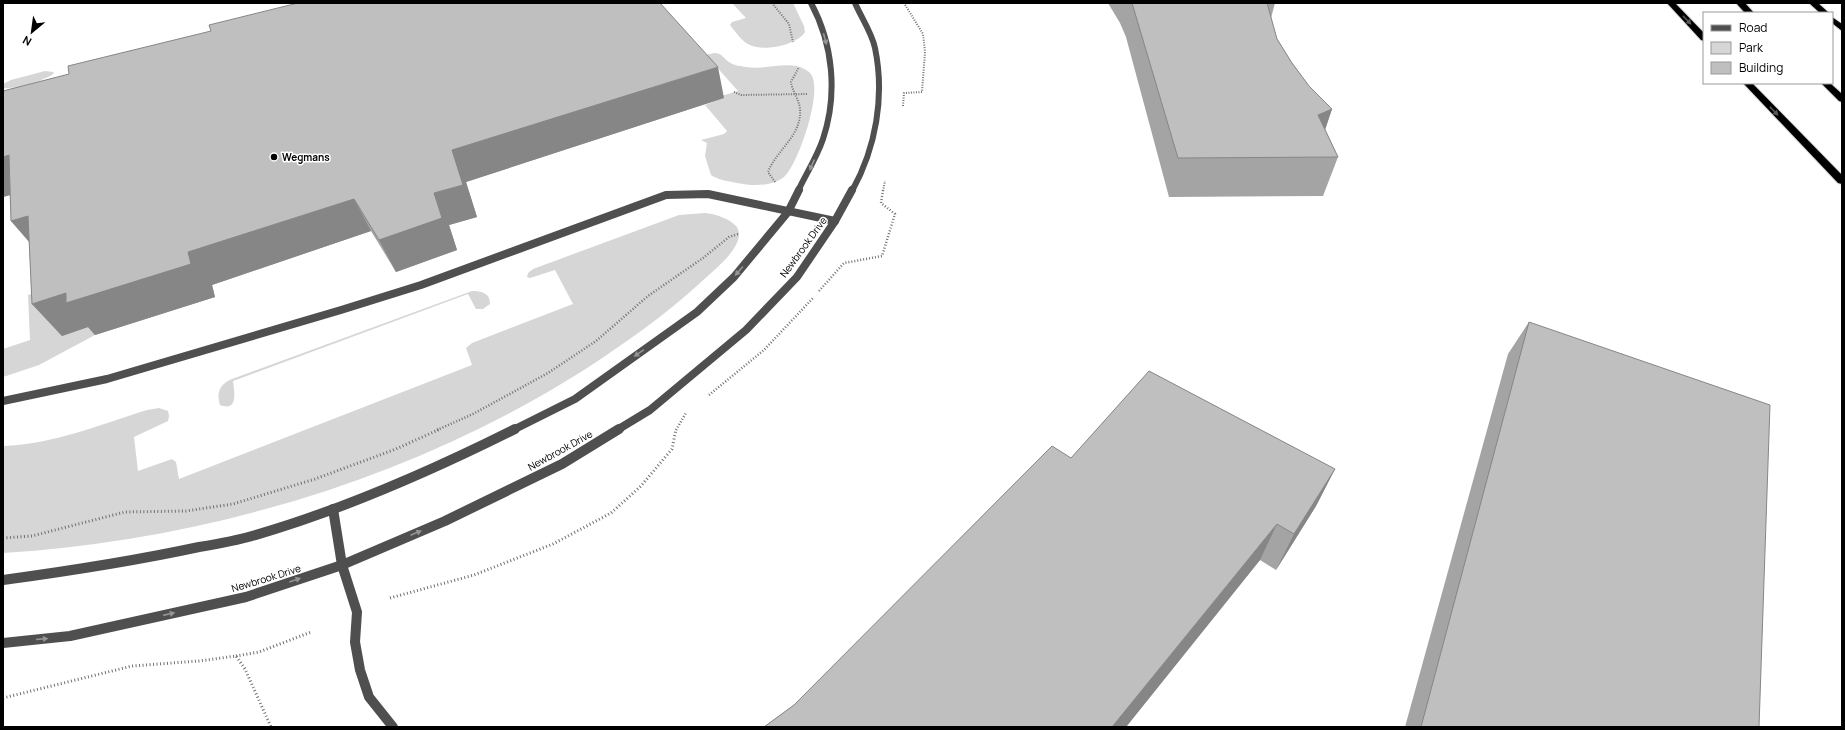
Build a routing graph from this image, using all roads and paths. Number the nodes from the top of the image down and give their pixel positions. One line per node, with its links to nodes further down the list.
1 (772, 3): 12 (path)
2 (810, 3): 22 (street, one-way to 22)
3 (855, 3): 23 (street, Newbrook Drive)
4 (1671, 3): 11 (highway, one-way to 11)
5 (1740, 3): 7 (highway)
6 (1813, 3): 8 (highway)
7 (1749, 12)
8 (1824, 12)
9 (1833, 20): 10 (highway)
10 (1842, 28)
11 (1703, 37)
12 (794, 42)
13 (800, 67): 17 (path)
14 (1748, 84): 20 (highway, one-way to 20)
15 (1826, 84): 19 (highway)
16 (734, 92): 17 (path)
17 (794, 94): 18 (path); 21 (path)
18 (814, 94)
19 (1842, 99)
20 (1842, 181)
21 (775, 182)
22 (788, 212): 23 (street); 25 (street); 27 (street, one-way to 27)
23 (835, 221): 29 (street, Newbrook Drive, one-way to 23)
24 (729, 237): 28 (path)
25 (3, 401)
26 (687, 412): 31 (path)
27 (333, 509): 29 (street); 30 (street)
28 (3, 538)
29 (342, 565): 33 (street, Newbrook Drive, one-way to 29); 37 (street)
30 (3, 580)
31 (390, 598)
32 (311, 632): 34 (path)
33 (3, 642)
34 (236, 656): 35 (path); 36 (path)
35 (3, 698)
36 (271, 727)
37 (393, 727)

